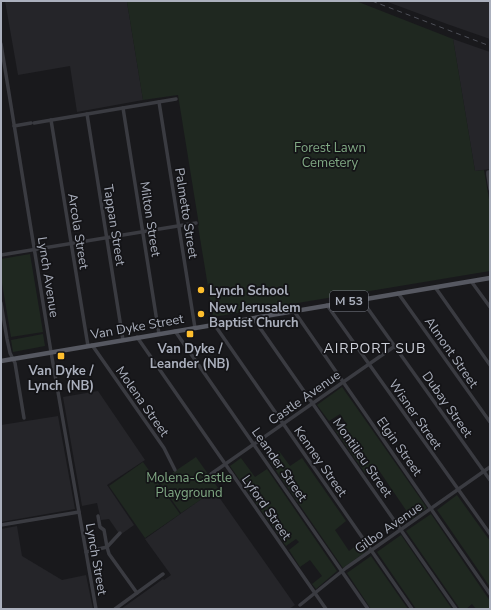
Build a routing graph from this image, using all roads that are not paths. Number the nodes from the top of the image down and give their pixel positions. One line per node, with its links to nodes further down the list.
1 (1, 44): 7 (street, Lynch Avenue)
2 (176, 99): 3 (street)
3 (159, 102): 4 (street); 11 (street, Palmetto Street)
4 (123, 108): 5 (street); 12 (street, Milton Street)
5 (87, 114): 6 (street); 13 (street, Tappan Street)
6 (51, 120): 7 (street); 14 (street, Arcola Street)
7 (14, 126): 15 (street, Lynch Avenue)
8 (490, 172): 9 (street)
9 (490, 189)
10 (196, 222): 11 (street)
11 (179, 226): 12 (street); 28 (street, Palmetto Street)
12 (143, 232): 13 (street); 30 (street, Milton Street)
13 (107, 238): 14 (street); 32 (street, Tappan Street)
14 (71, 243): 15 (street); 33 (street, Arcola Street)
15 (34, 250): 16 (street); 35 (street, Lynch Avenue)
16 (1, 255)
17 (490, 278): 18 (main road, Van Dyke Street / M 53)
18 (471, 281): 19 (main road, Van Dyke Street / M 53); 24 (street)
19 (435, 287): 20 (main road, Van Dyke Street / M 53); 39 (street)
20 (398, 293): 21 (main road, Van Dyke Street / M 53); 43 (street, Almont Street)
21 (361, 299): 23 (main road, Van Dyke Street / M 53); 34 (street, Dubay Street)
22 (1, 303): 36 (street)
23 (327, 305): 25 (main road, Van Dyke Street / M 53); 38 (street, Wisner Street)
24 (490, 307)
25 (294, 311): 26 (main road, Van Dyke Street / M 53); 40 (street, Elgin Street)
26 (253, 318): 27 (main road, Van Dyke Street / M 53); 41 (street, Montilieu Street)
27 (214, 324): 28 (main road, Van Dyke Street / M 53); 44 (street, Kenney Street)
28 (195, 328): 29 (main road, Van Dyke Street / M 53)
29 (175, 331): 30 (main road, Van Dyke Street / M 53); 45 (street, Leander Street)
30 (159, 334): 31 (main road, Van Dyke Street / M 53)
31 (137, 337): 32 (main road, Van Dyke Street / M 53); 46 (street, Lyford Street)
32 (123, 340): 33 (main road, Van Dyke Street / M 53)
33 (90, 345): 35 (main road, Van Dyke Street / M 53); 48 (street, Molena Street)
34 (395, 346): 38 (street, Castle Avenue); 49 (street, Dubay Street)
35 (51, 352): 36 (main road, Van Dyke Street / M 53); 54 (street, Lynch Avenue)
36 (13, 359): 37 (main road, Van Dyke Street / M 53); 42 (street)
37 (1, 361)
38 (369, 364): 40 (street, Castle Avenue); 52 (street, Wisner Street)
39 (490, 365)
40 (344, 382): 41 (street, Castle Avenue); 53 (street, Elgin Street)
41 (313, 403): 44 (street, Castle Avenue); 57 (street, Montilieu Street)
42 (24, 418)
43 (490, 422)
44 (284, 424): 45 (street, Castle Avenue); 61 (street, Kenney Street)
45 (254, 445): 46 (street, Castle Avenue); 63 (street, Leander Street)
46 (225, 464): 50 (street, Castle Avenue); 66 (street, Lyford Street)
47 (490, 467): 49 (street, Gilbo Avenue)
48 (175, 470)
49 (484, 472): 51 (street, Dubay Street); 52 (street, Gilbo Avenue)
50 (212, 474)
51 (490, 480)
52 (458, 490): 53 (street, Gilbo Avenue); 59 (street, Wisner Street)
53 (432, 508): 57 (street, Gilbo Avenue); 67 (street, Elgin Street)
54 (79, 512): 56 (street); 62 (street, Lynch Street)
55 (98, 516): 60 (street)
56 (1, 525)
57 (401, 530): 61 (street, Gilbo Avenue); 74 (street, Montilieu Street)
58 (120, 533): 60 (street)
59 (490, 534)
60 (107, 547): 62 (street); 65 (street)
61 (372, 550): 63 (street, Gilbo Avenue); 73 (street, Kenney Street)
62 (86, 552): 69 (street, Lynch Street)
63 (342, 571): 66 (street, Gilbo Avenue); 72 (street, Leander Street)
64 (164, 574): 65 (street)
65 (137, 593): 70 (street)
66 (315, 593): 68 (street, Gilbo Avenue); 71 (street, Lyford Street)
67 (490, 594)
68 (300, 605)
69 (96, 609)
70 (115, 609)
71 (326, 609)
72 (368, 609)
73 (412, 609)
74 (456, 609)

